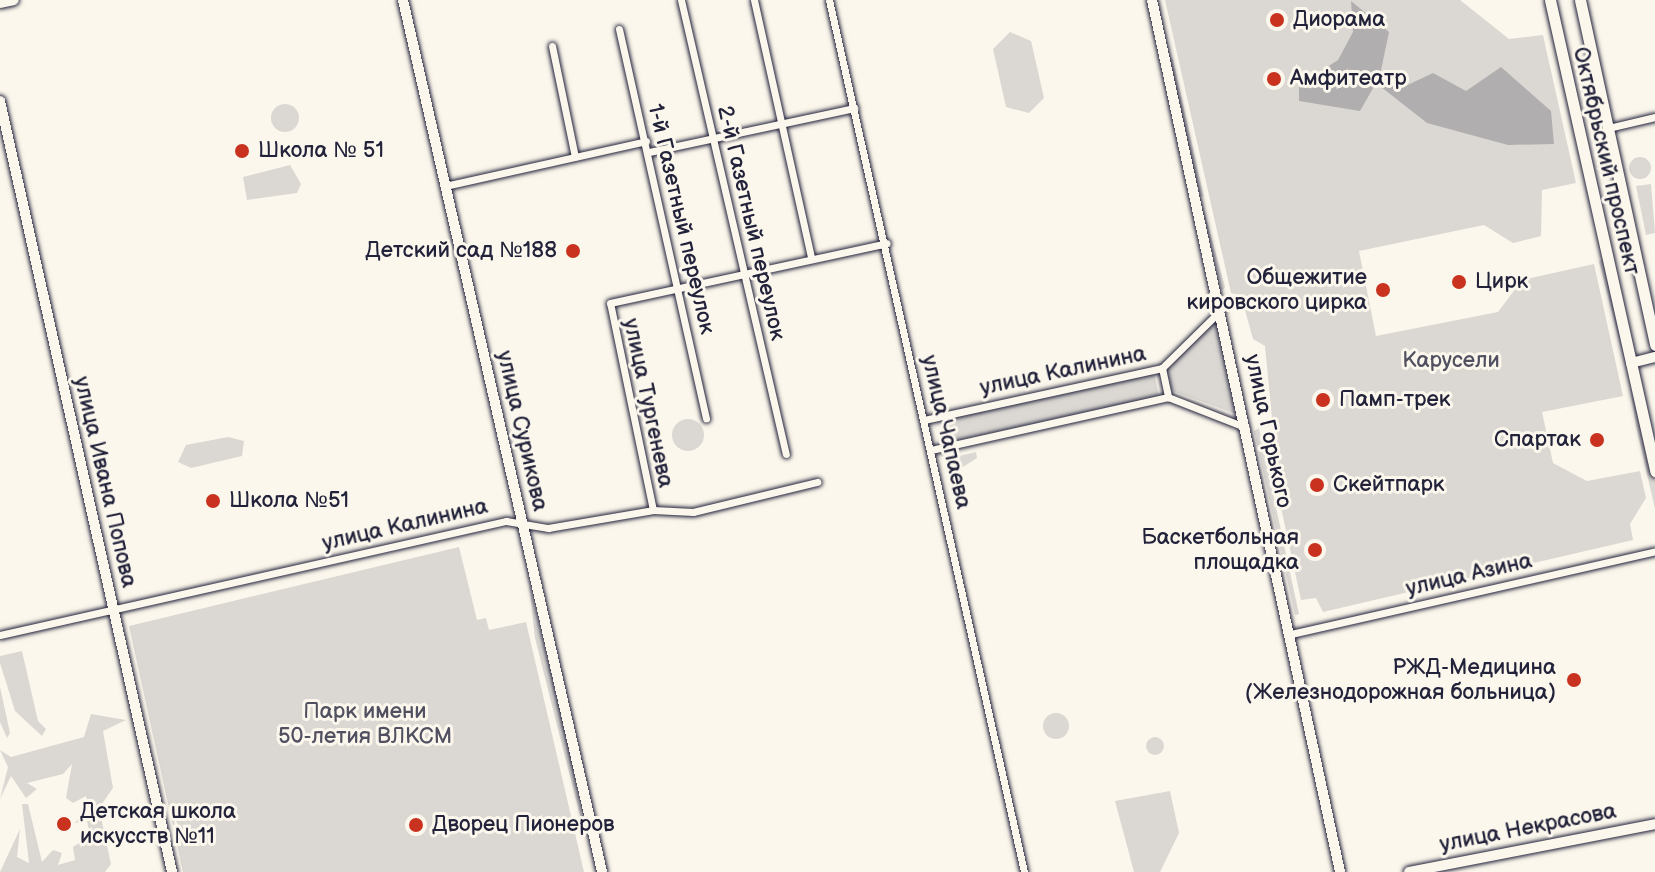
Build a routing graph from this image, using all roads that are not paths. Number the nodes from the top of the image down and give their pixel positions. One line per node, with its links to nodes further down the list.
1 (14, 0): 9 (street)
2 (403, 0): 21 (street, улица Сурикова)
3 (681, 0): 17 (street, 2-й Газетный переулок)
4 (754, 0): 15 (street)
5 (829, 0): 13 (street, улица Чапаева)
6 (1152, 0): 26 (street, улица Горького)
7 (1550, 0): 29 (main road, Октябрьский проспект)
8 (1580, 0): 16 (main road, Октябрьский проспект)
9 (0, 3)
10 (619, 29): 18 (street, 1-й Газетный переулок)
11 (552, 46): 20 (street)
12 (0, 101): 42 (street, улица Ивана Попова)
13 (854, 108): 15 (street); 22 (street, улица Чапаева)
14 (1651, 118): 16 (street)
15 (781, 124): 17 (street); 23 (street)
16 (1608, 128): 27 (main road, Октябрьский проспект)
17 (714, 138): 19 (street); 24 (street, 2-й Газетный переулок)
18 (646, 141): 19 (street, 1-й Газетный переулок); 20 (street)
19 (649, 152): 25 (street, 1-й Газетный переулок)
20 (575, 157): 21 (street)
21 (445, 186): 40 (street, улица Сурикова)
22 (887, 243): 23 (street); 33 (street, улица Чапаева)
23 (811, 258): 24 (street)
24 (744, 272): 25 (street); 36 (street, 2-й Газетный переулок)
25 (679, 288): 32 (street, 1-й Газетный переулок); 39 (street, улица Тургенева)
26 (1222, 309): 30 (street, улица Калинина); 34 (street, улица Горького)
27 (1655, 345)
28 (1655, 357): 29 (street)
29 (1631, 363): 37 (main road, Октябрьский проспект)
30 (1162, 368): 31 (street, улица Калинина); 33 (street, улица Калинина)
31 (1168, 397): 34 (street); 35 (street)
32 (706, 418)
33 (924, 420): 35 (street, улица Чапаева)
34 (1247, 428): 43 (street, улица Горького)
35 (931, 450): 48 (street, улица Чапаева)
36 (786, 454)
37 (1655, 471)
38 (817, 482): 39 (street, улица Калинина)
39 (653, 510): 40 (street, улица Калинина)
40 (522, 523): 42 (street, улица Калинина); 47 (street, улица Сурикова)
41 (1655, 551): 43 (street, улица Азина)
42 (114, 610): 44 (street, улица Калинина); 46 (street, улица Ивана Попова)
43 (1291, 634): 49 (street, улица Горького)
44 (0, 635)
45 (1655, 824): 50 (street, улица Некрасова)
46 (172, 872)
47 (602, 872)
48 (1024, 872)
49 (1340, 872)
50 (1409, 872)

